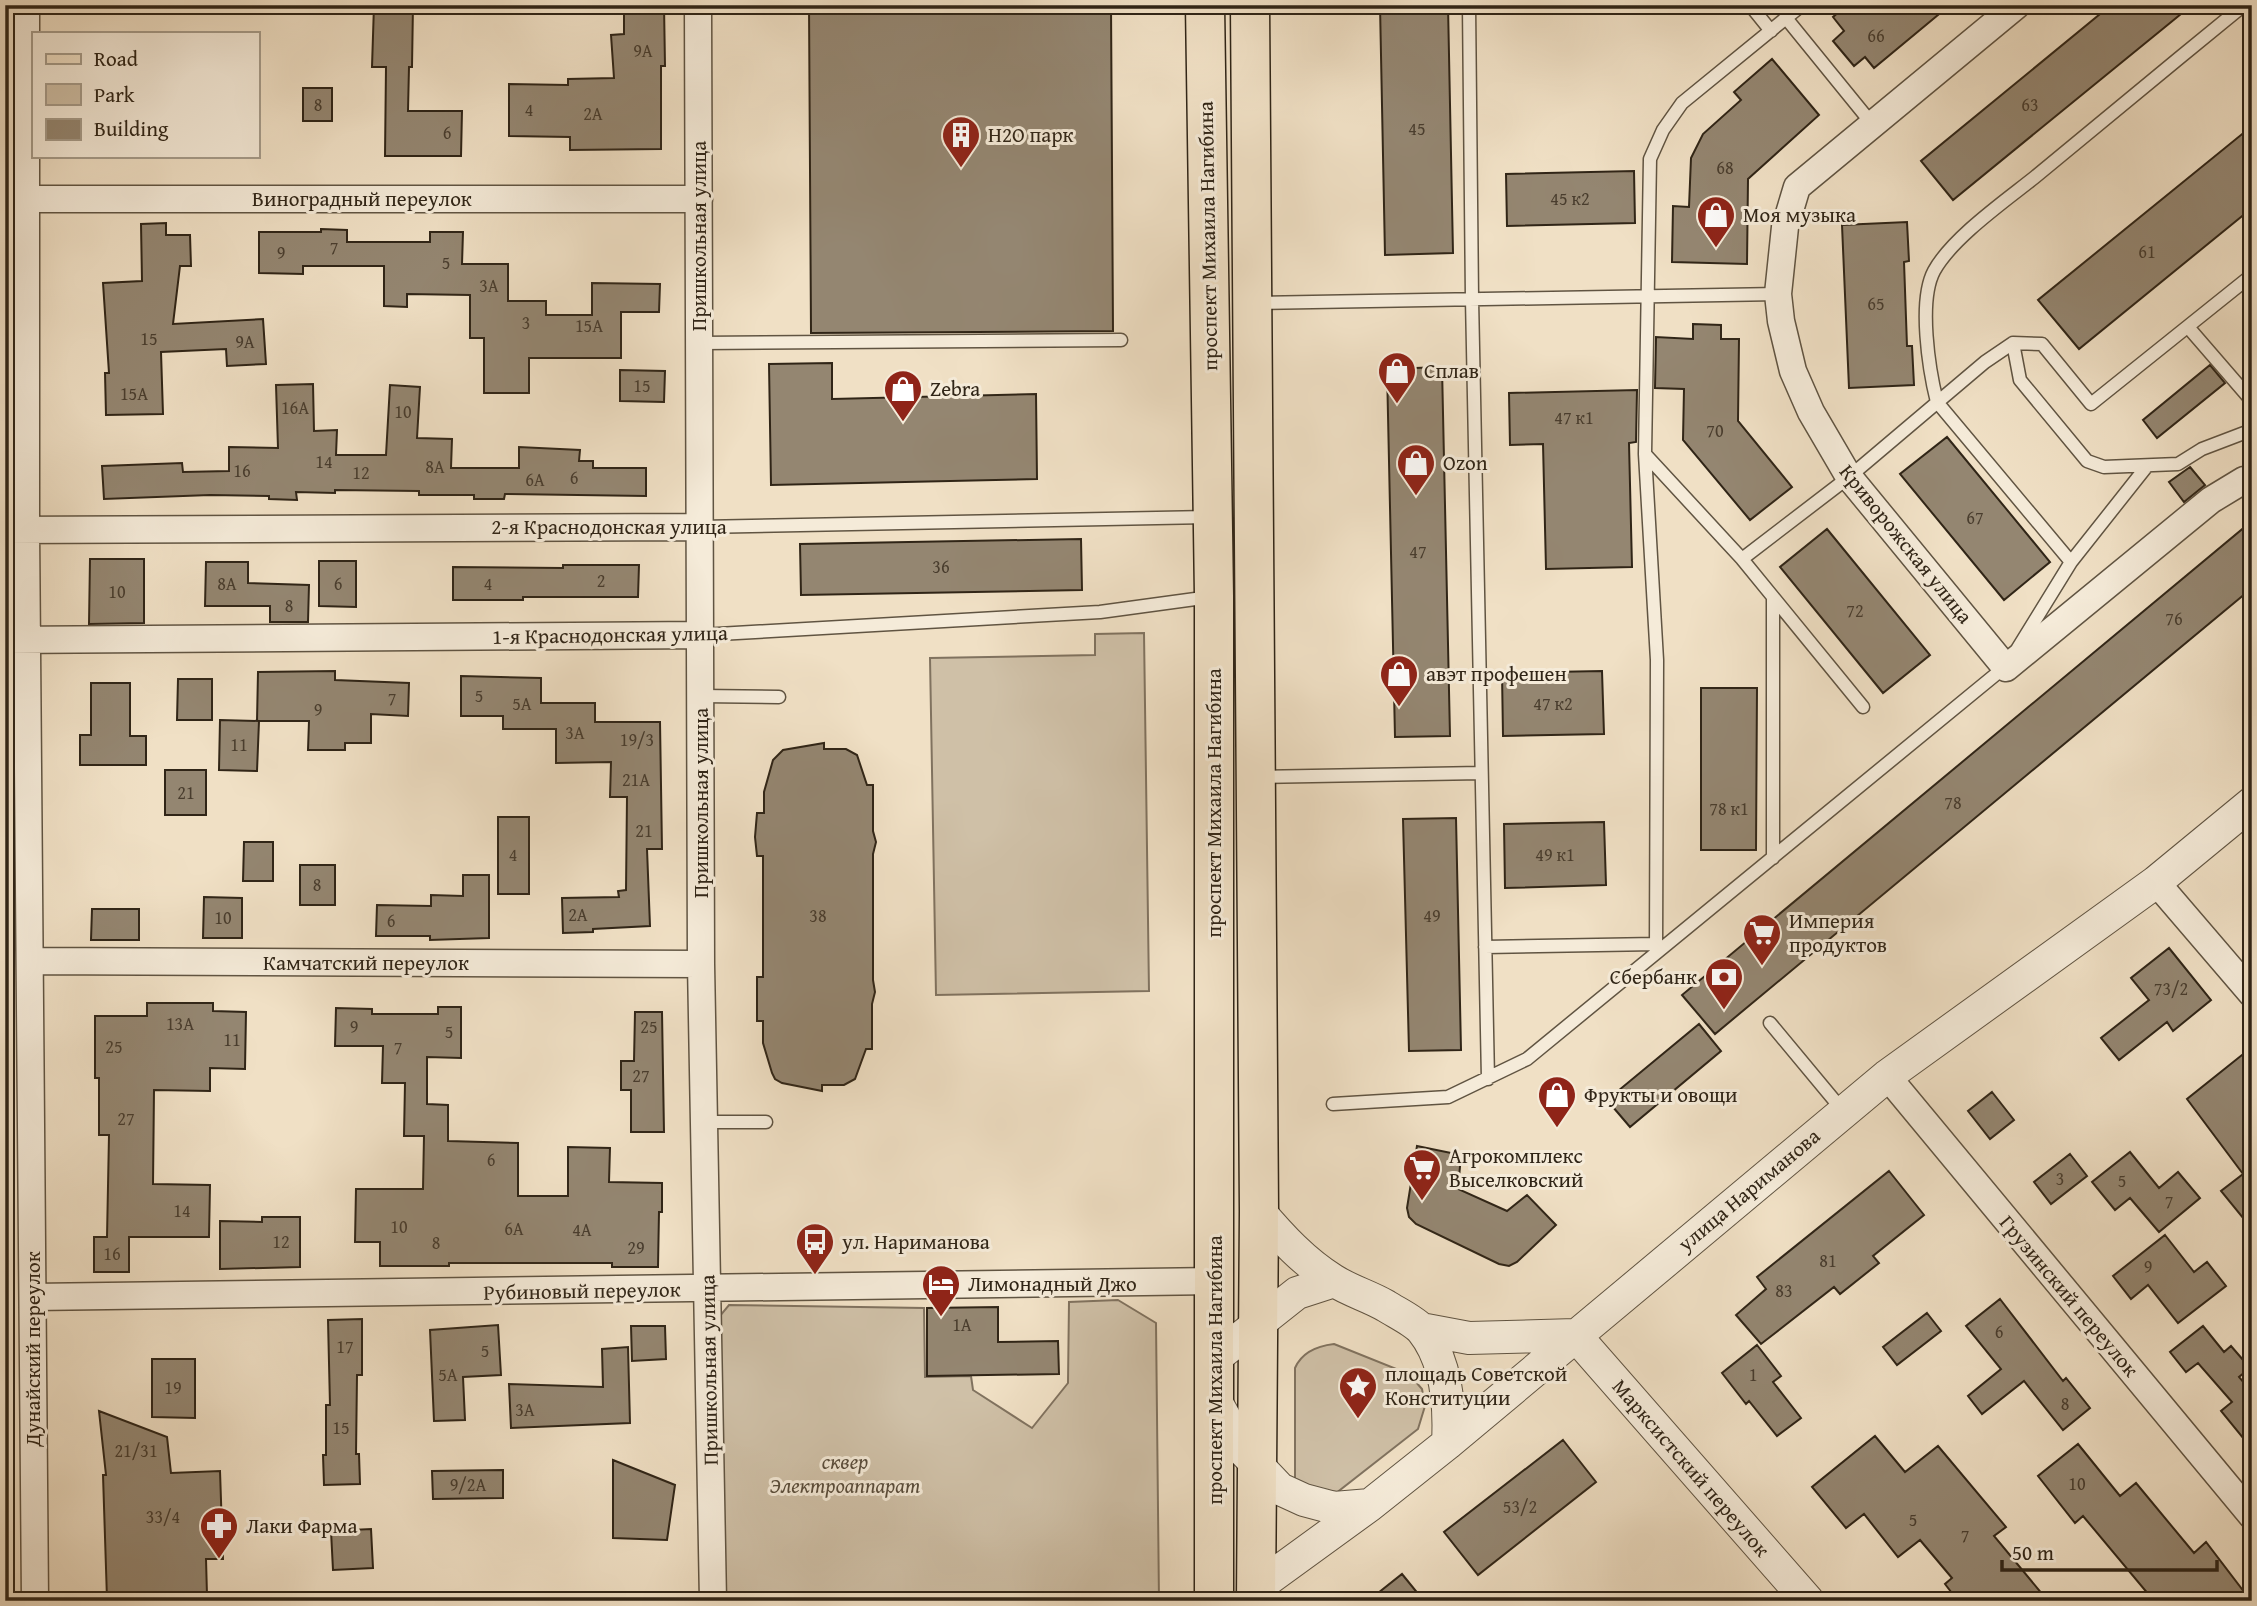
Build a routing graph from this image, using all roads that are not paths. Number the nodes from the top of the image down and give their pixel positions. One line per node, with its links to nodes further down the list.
1 (26, 5): 13 (street, Дунайский переулок)
2 (698, 5): 14 (street, Пришкольная улица)
3 (1205, 5): 31 (main road, проспект Михаила Нагибина)
4 (1250, 5): 19 (main road, проспект Михаила Нагибина)
5 (1469, 5): 18 (lane)
6 (1750, 5): 11 (lane)
7 (1802, 5): 10 (lane)
8 (2017, 5): 12 (street, Криворожская улица)
9 (2244, 5): 25 (lane)
10 (1786, 18): 11 (lane); 12 (lane)
11 (1771, 31): 17 (lane)
12 (1873, 125): 16 (street, Криворожская улица)
13 (26, 199): 14 (street, Виноградный переулок); 33 (street, Дунайский переулок)
14 (699, 199): 23 (street, Пришкольная улица)
15 (2252, 275): 20 (lane)
16 (1778, 294): 17 (lane); 29 (street, Криворожская улица)
17 (1648, 296): 18 (lane); 27 (lane)
18 (1472, 299): 19 (lane); 44 (lane)
19 (1252, 303): 45 (main road, проспект Михаила Нагибина)
20 (2188, 327): 22 (lane); 24 (lane)
21 (1121, 340): 23 (lane)
22 (2013, 343): 25 (lane); 28 (lane)
23 (700, 344): 32 (street, Пришкольная улица)
24 (2252, 401)
25 (1937, 402): 29 (lane); 35 (lane)
26 (2252, 432): 28 (lane)
27 (1645, 454): 34 (lane); 50 (lane)
28 (2147, 466): 35 (lane)
29 (1849, 477): 34 (lane); 40 (street, Криворожская улица)
30 (2252, 481): 40 (street)
31 (1212, 517): 32 (lane, 2-я Краснодонская улица); 36 (main road, проспект Михаила Нагибина)
32 (701, 527): 33 (street, 2-я Краснодонская улица); 38 (street, Пришкольная улица)
33 (15, 530): 39 (street, Дунайский переулок)
34 (1742, 559): 37 (lane)
35 (2071, 562): 40 (lane)
36 (1214, 596): 38 (lane, 1-я Краснодонская улица); 63 (main road, проспект Михаила Нагибина)
37 (1773, 597): 43 (lane); 47 (lane)
38 (701, 635): 39 (street, 1-я Краснодонская улица); 41 (street, Пришкольная улица)
39 (16, 640): 51 (street, Дунайский переулок)
40 (2006, 668): 47 (lane)
41 (701, 696): 42 (lane); 52 (street, Пришкольная улица)
42 (779, 696)
43 (1863, 707)
44 (1481, 773): 45 (lane); 49 (lane)
45 (1255, 777): 61 (main road, проспект Михаила Нагибина)
46 (2252, 803): 48 (street, улица Нариманова)
47 (1773, 858): 50 (lane)
48 (2156, 882): 53 (street); 55 (street, улица Нариманова)
49 (1485, 947): 50 (lane); 56 (lane)
50 (1656, 948): 56 (lane)
51 (30, 961): 52 (street, Камчатский переулок); 66 (street, Дунайский переулок)
52 (701, 964): 59 (street, Пришкольная улица)
53 (2252, 994)
54 (1770, 1023): 58 (lane)
55 (1887, 1076): 58 (street, улица Нариманова); 75 (street, Грузинский переулок)
56 (1488, 1079): 57 (lane)
57 (1333, 1104)
58 (1844, 1112): 69 (street, улица Нариманова)
59 (704, 1122): 60 (lane); 65 (street, Пришкольная улица)
60 (766, 1122)
61 (1259, 1211): 62 (main road, проспект Михаила Нагибина); 64 (street)
62 (1258, 1279): 63 (street); 64 (street); 67 (main road, проспект Михаила Нагибина)
63 (1216, 1281): 65 (street, Рубиновый переулок); 70 (main road, проспект Михаила Нагибина)
64 (1334, 1281): 67 (street); 68 (street)
65 (707, 1289): 66 (street, Рубиновый переулок); 78 (street, Пришкольная улица)
66 (33, 1297): 77 (street, Дунайский переулок)
67 (1258, 1322): 70 (street); 73 (main road, проспект Михаила Нагибина)
68 (1421, 1329): 69 (street); 72 (street)
69 (1575, 1335): 72 (street, улица Нариманова); 80 (street, Марксистский переулок)
70 (1215, 1358): 71 (main road, проспект Михаила Нагибина)
71 (1215, 1401): 73 (street); 79 (main road, проспект Михаила Нагибина)
72 (1448, 1443): 74 (street, улица Нариманова)
73 (1257, 1465): 74 (street); 76 (main road, проспект Михаила Нагибина)
74 (1370, 1505): 76 (street, улица Нариманова)
75 (2252, 1516)
76 (1256, 1595)
77 (36, 1601)
78 (713, 1601)
79 (1214, 1601)
80 (1808, 1601)

